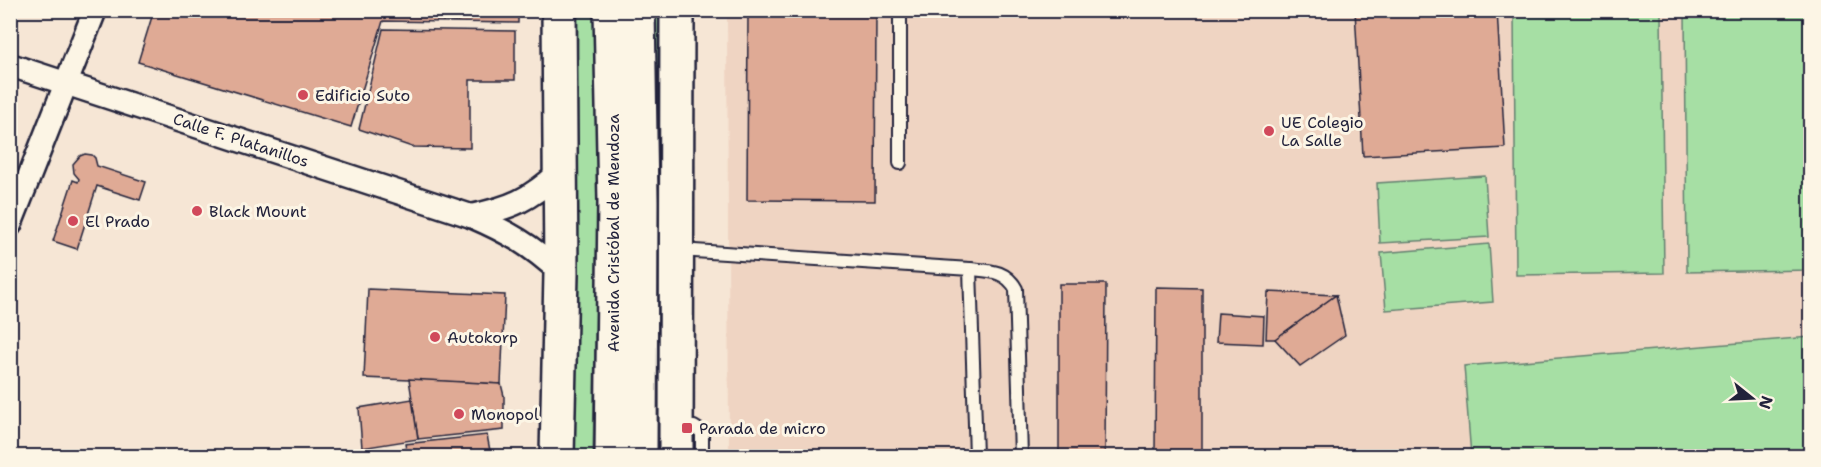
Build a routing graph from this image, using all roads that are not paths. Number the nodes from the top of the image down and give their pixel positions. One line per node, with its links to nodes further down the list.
1 (95, 10): 8 (street)
2 (559, 10): 10 (main road)
3 (611, 10): 18 (main road, Avenida Cristóbal de Mendoza)
4 (638, 10): 19 (main road, Avenida Cristóbal de Mendoza)
5 (677, 10): 13 (main road)
6 (900, 10): 9 (lane)
7 (10, 65): 8 (street, Calle F. Platanillos)
8 (66, 82): 11 (street, Calle F. Platanillos); 12 (street)
9 (900, 163)
10 (560, 172): 11 (street); 15 (main road)
11 (471, 216): 15 (street, Calle F. Platanillos)
12 (10, 225)
13 (676, 250): 14 (lane); 16 (main road)
14 (970, 269): 21 (lane); 22 (lane)
15 (561, 273): 17 (main road)
16 (676, 442): 20 (lane)
17 (557, 456)
18 (612, 456)
19 (640, 456)
20 (702, 456)
21 (976, 456)
22 (1021, 456)

